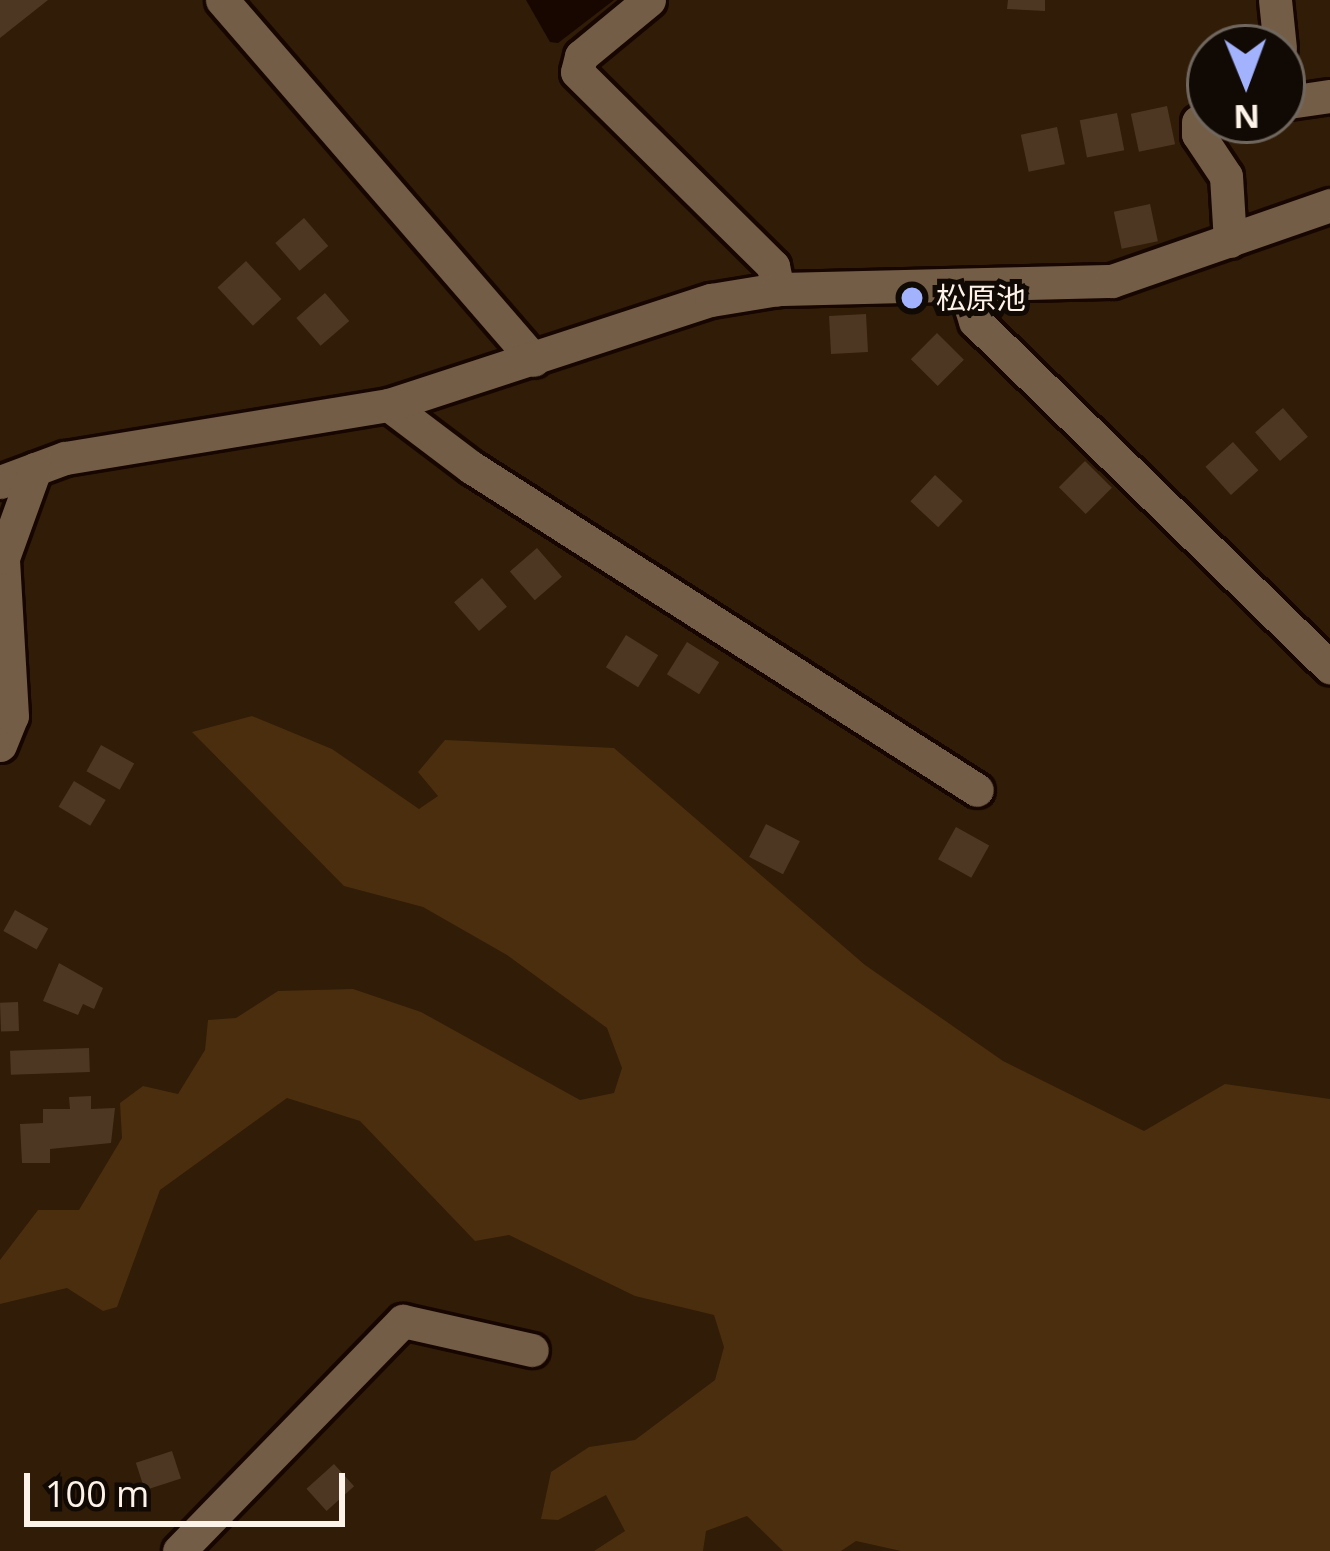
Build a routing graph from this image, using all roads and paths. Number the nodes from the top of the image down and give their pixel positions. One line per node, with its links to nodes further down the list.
1 (222, 0): 8 (street)
2 (649, 0): 7 (street)
3 (1205, 144): 5 (street)
4 (1330, 205): 5 (street)
5 (1230, 241): 6 (street)
6 (964, 287): 7 (street); 12 (street)
7 (778, 289): 8 (street)
8 (534, 360): 9 (street)
9 (389, 405): 10 (street); 14 (street)
10 (35, 470): 11 (street); 13 (street)
11 (0, 482)
12 (1330, 667)
13 (0, 745)
14 (977, 790)
15 (532, 1350): 16 (street)
16 (178, 1551)

